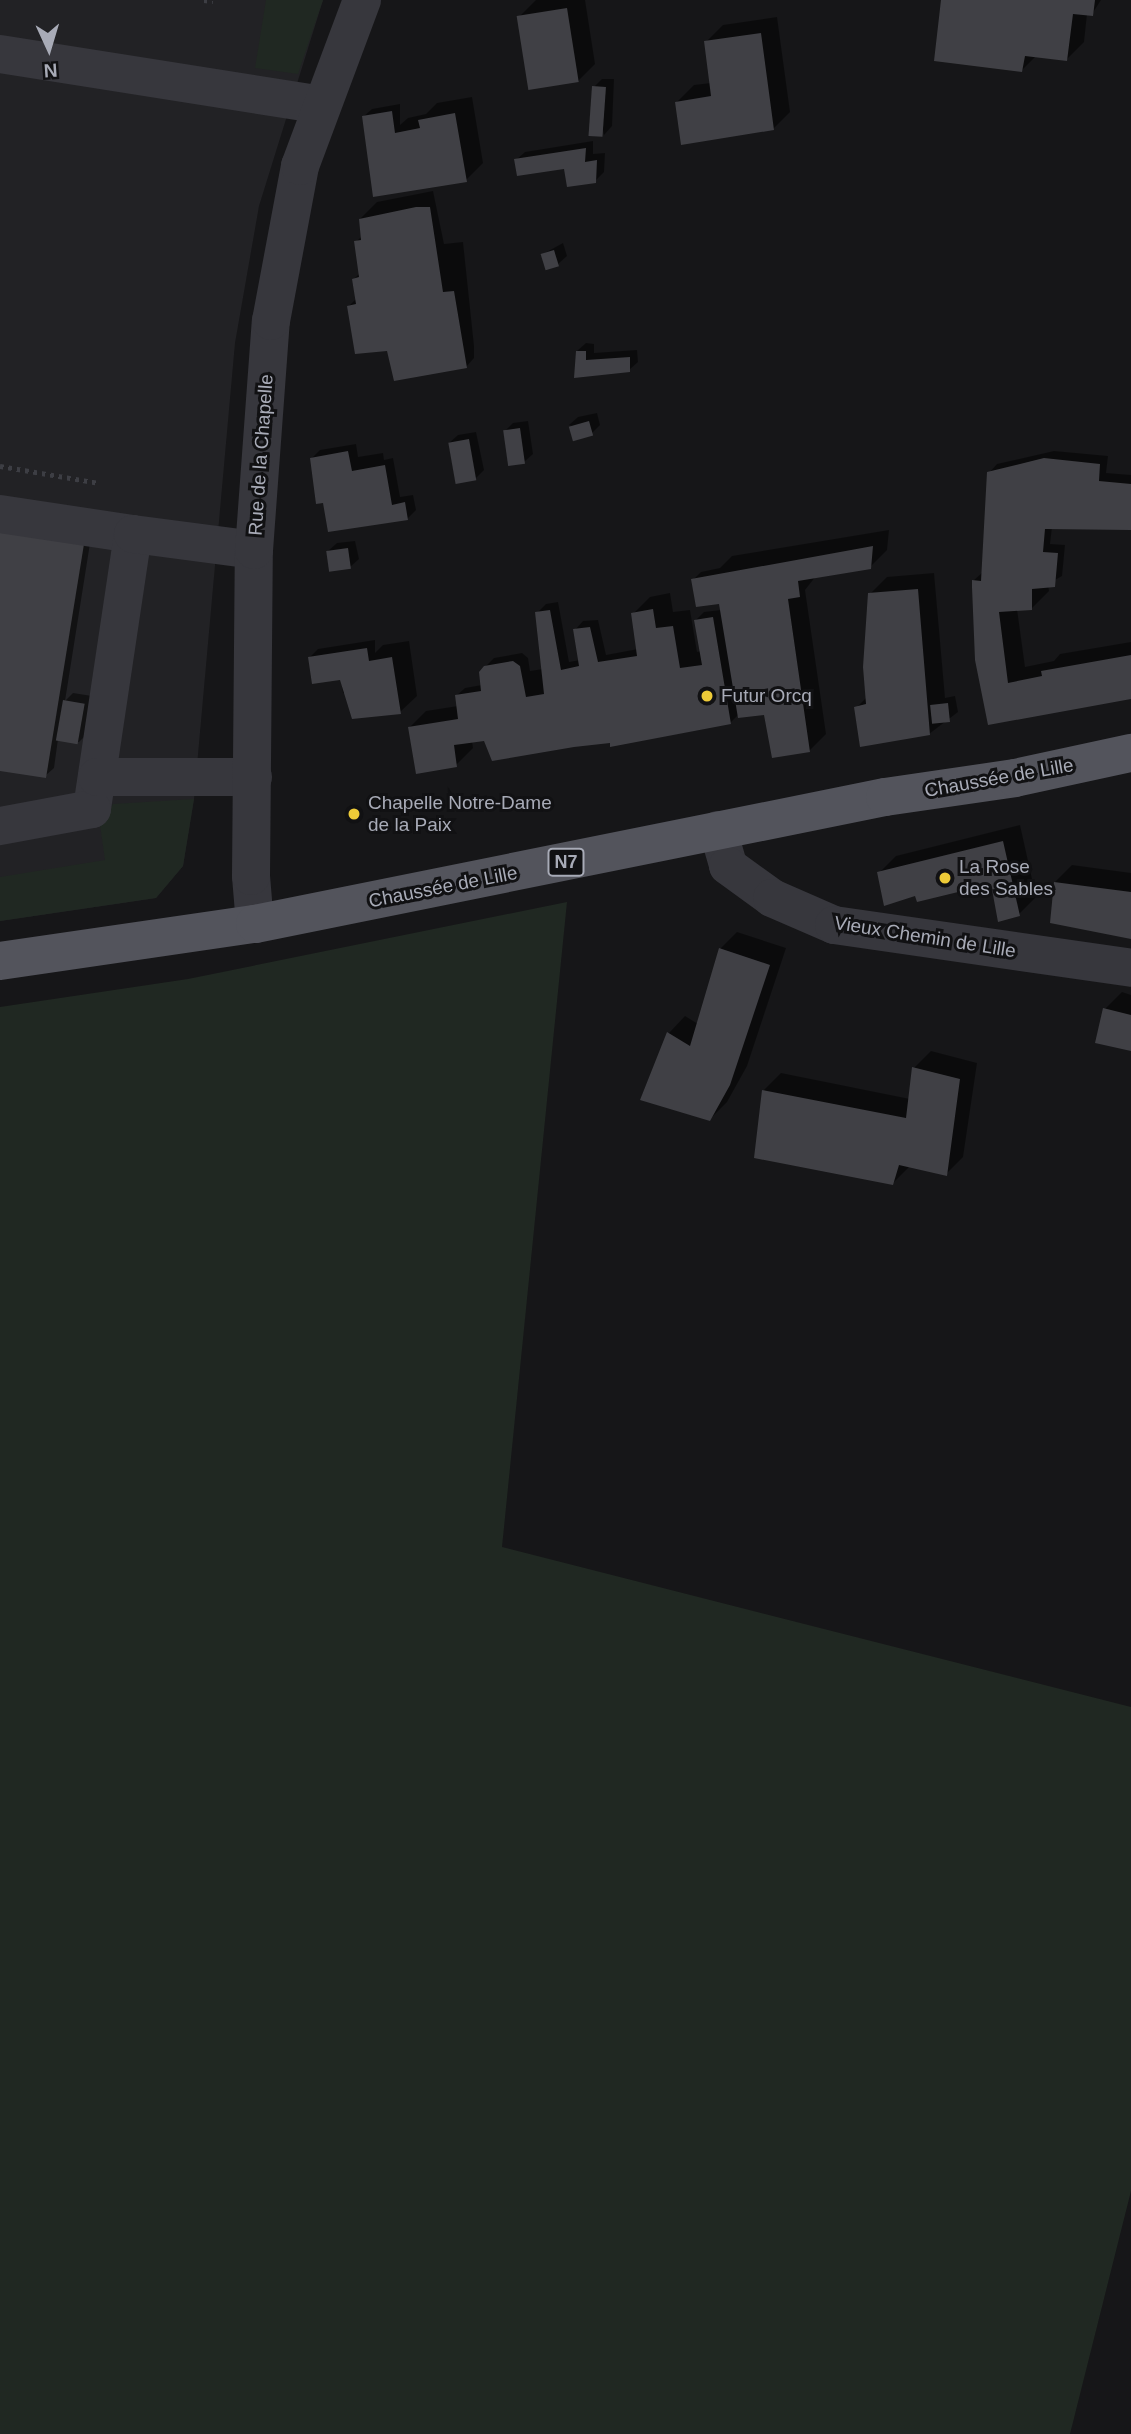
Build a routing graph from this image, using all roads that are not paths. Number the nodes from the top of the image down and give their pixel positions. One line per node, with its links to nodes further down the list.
1 (362, 0): 3 (street, Rue de la Chapelle)
2 (0, 54): 3 (street)
3 (321, 105): 6 (street, Rue de la Chapelle)
4 (0, 514): 5 (street)
5 (134, 534): 6 (street); 9 (street)
6 (254, 550): 8 (street, Rue de la Chapelle)
7 (1131, 753): 11 (main road, Chaussée de Lille / N7)
8 (253, 777): 9 (street); 12 (street, Rue de la Chapelle)
9 (97, 778): 10 (street)
10 (0, 826)
11 (718, 830): 12 (main road, Chaussée de Lille / N7); 14 (street, Vieux Chemin de Lille)
12 (255, 924): 13 (main road, Chaussée de Lille / N7)
13 (0, 961)
14 (1131, 968)

